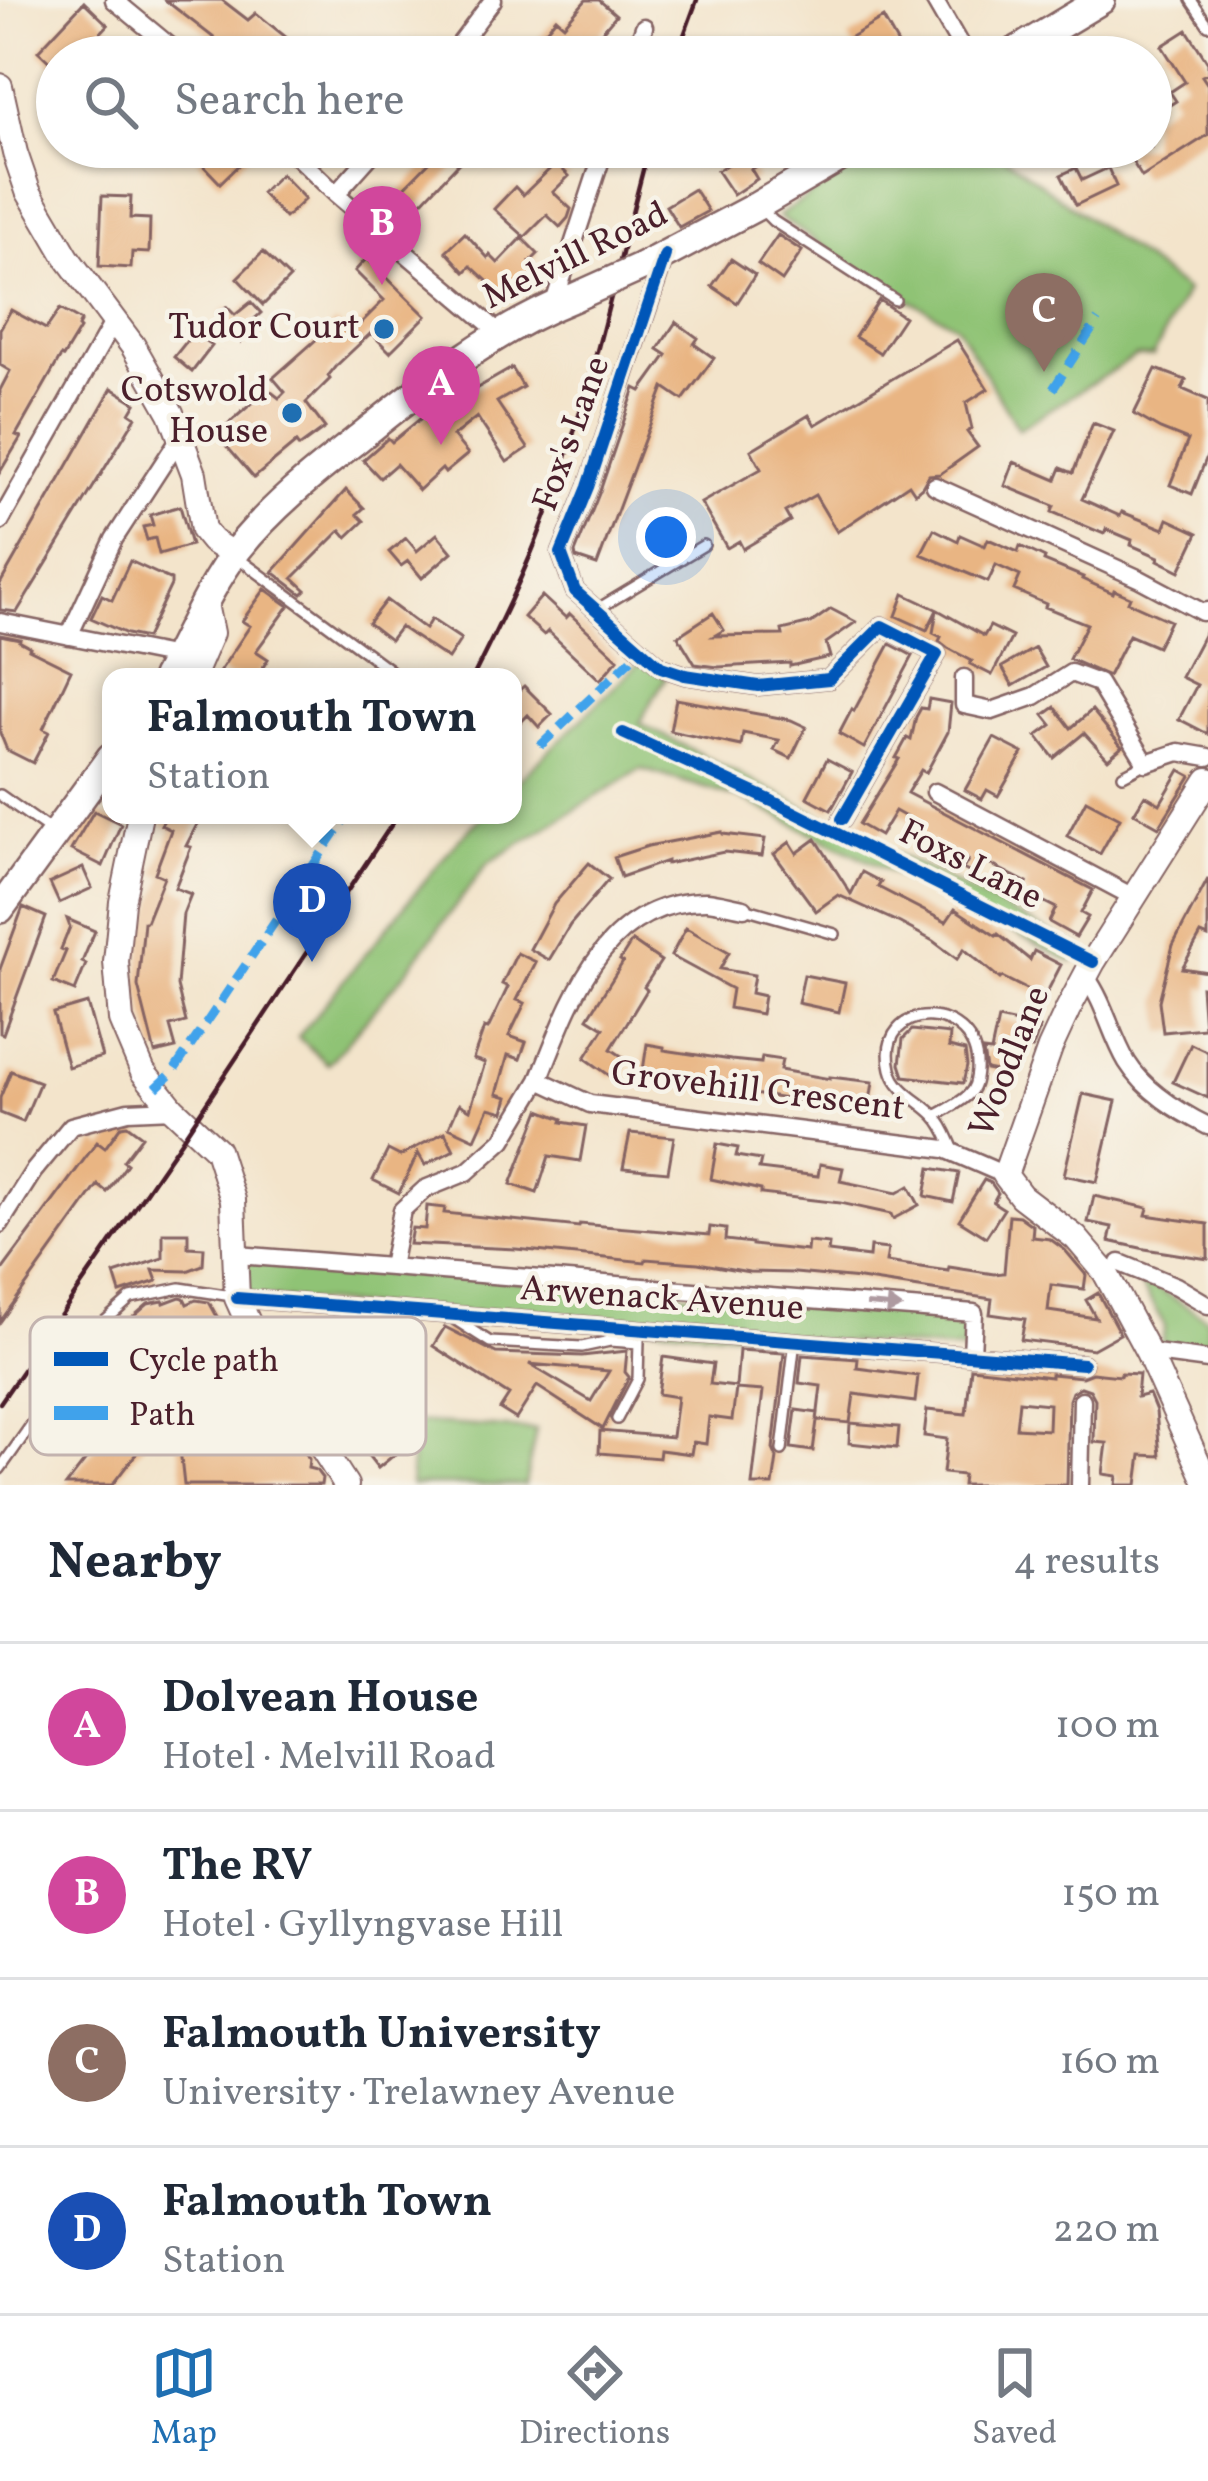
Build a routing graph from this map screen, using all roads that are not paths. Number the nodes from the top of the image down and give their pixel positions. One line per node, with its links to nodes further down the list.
1 (113, 0): 8 (street)
2 (493, 0): 9 (street)
3 (934, 0): 11 (street)
4 (1101, 0): 12 (main road)
5 (1191, 0): 6 (lane)
6 (1208, 25)
7 (644, 27): 10 (street)
8 (157, 36)
9 (466, 36)
10 (641, 36)
11 (955, 36)
12 (1041, 36)
13 (0, 86): 23 (street)
14 (309, 168): 18 (street)
15 (359, 168): 18 (street)
16 (599, 168): 22 (street)
17 (822, 168): 19 (main road, Melvill Road)
18 (336, 194): 24 (street)
19 (757, 206): 20 (main road, Melvill Road); 21 (lane)
20 (653, 261): 22 (main road, Melvill Road, bridge); 30 (street, Fox's Lane)
21 (895, 300)
22 (564, 302): 24 (main road, Melvill Road)
23 (116, 319): 25 (street); 27 (street)
24 (500, 333): 29 (main road, Melvill Road)
25 (181, 436): 29 (street); 33 (street)
26 (935, 486): 31 (street)
27 (0, 522)
28 (704, 545): 30 (lane)
29 (234, 554): 35 (main road, Melvill Road); 36 (lane)
30 (596, 610): 45 (street, Fox's Lane)
31 (1208, 611)
32 (0, 622): 33 (street)
33 (68, 636): 34 (street)
34 (172, 668)
35 (179, 668)
36 (387, 668)
37 (964, 679): 39 (street)
38 (1208, 757): 39 (street)
39 (1146, 764): 41 (lane)
40 (102, 769): 47 (main road)
41 (1124, 775)
42 (1208, 780): 48 (street, Woodlane)
43 (935, 792): 48 (street)
44 (0, 794): 47 (lane)
45 (842, 819)
46 (138, 824): 54 (street)
47 (55, 834): 50 (main road)
48 (1135, 898): 52 (street, Woodlane)
49 (744, 908): 51 (lane); 53 (street)
50 (0, 909)
51 (835, 934)
52 (1086, 977): 56 (street, Woodlane); 58 (street, Woodlane)
53 (539, 1080): 57 (street, Grovehill Crescent); 62 (street)
54 (173, 1109): 59 (street); 60 (street)
55 (935, 1116): 55 (lane); 57 (lane)
56 (1208, 1126)
57 (956, 1153): 58 (street, Grovehill Crescent)
58 (1005, 1175): 69 (street)
59 (0, 1224)
60 (237, 1255): 62 (street, Arwenack Avenue); 63 (street)
61 (1120, 1263): 64 (street)
62 (391, 1267): 70 (street, Arwenack Avenue, one-way to 70)
63 (237, 1298): 65 (lane); 66 (street); 67 (street, Arwenack Avenue)
64 (1208, 1305)
65 (110, 1317)
66 (246, 1317)
67 (639, 1336): 68 (street, Arwenack Avenue); 74 (lane)
68 (795, 1340): 70 (street, Arwenack Avenue); 76 (lane)
69 (1148, 1352): 71 (street); 78 (street)
70 (971, 1354): 72 (street, Arwenack Avenue)
71 (1208, 1360)
72 (1083, 1364)
73 (1082, 1400): 81 (street)
74 (616, 1419)
75 (30, 1427): 79 (lane)
76 (782, 1450)
77 (329, 1455): 80 (street)
78 (1201, 1457): 82 (street)
79 (0, 1469)
80 (346, 1485)
81 (1080, 1485)
82 (1208, 1485)

